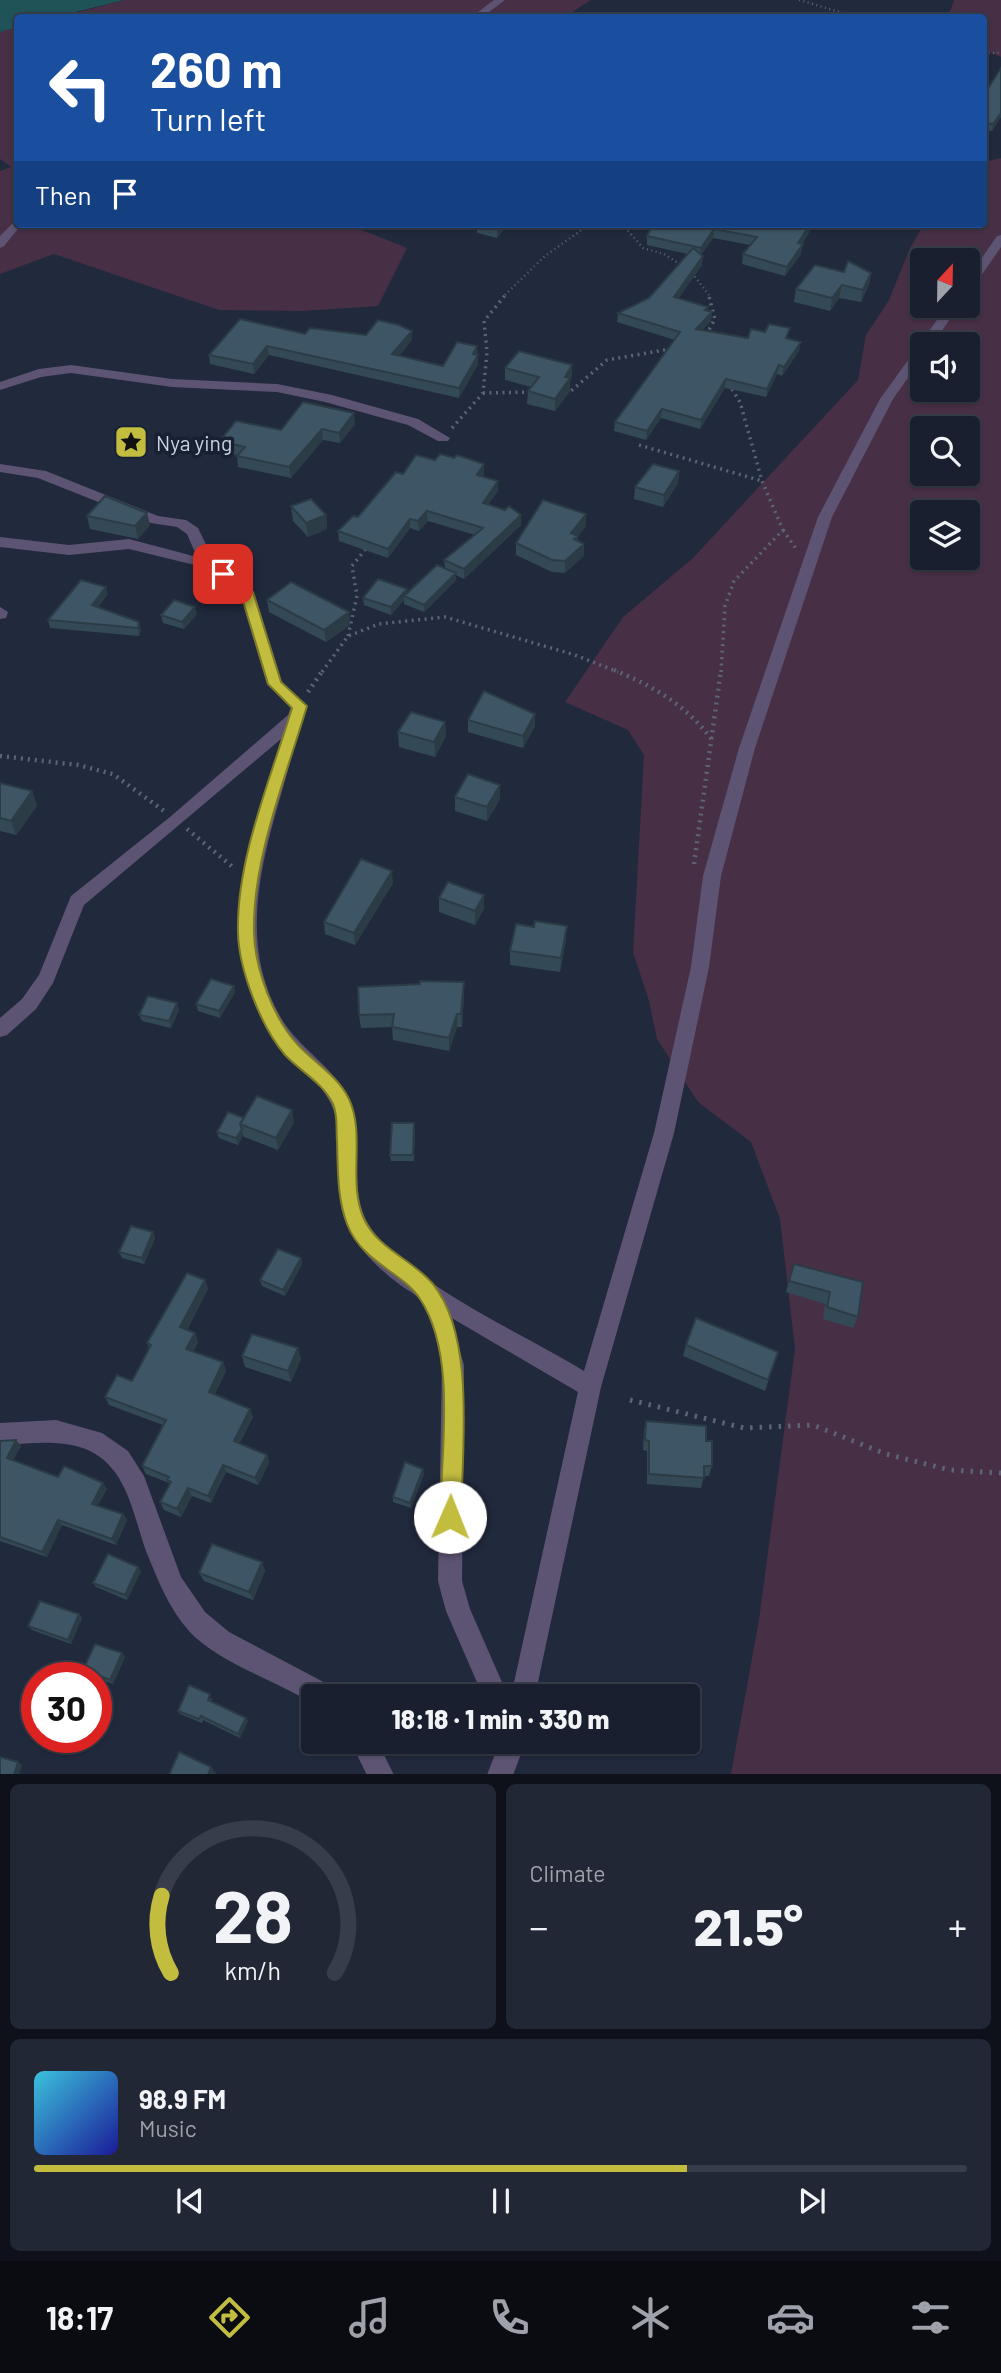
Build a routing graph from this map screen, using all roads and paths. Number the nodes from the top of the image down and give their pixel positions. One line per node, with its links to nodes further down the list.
1 (500, 0): 3 (street)
2 (799, 0): 4 (path)
3 (480, 14)
4 (846, 14)
5 (14, 226): 9 (street)
6 (583, 228): 18 (path)
7 (626, 228): 11 (path)
8 (1001, 239): 10 (street)
9 (0, 244)
10 (980, 269)
11 (704, 337)
12 (683, 347): 16 (path)
13 (910, 366): 32 (street)
14 (728, 383): 22 (path)
15 (0, 386): 19 (street)
16 (558, 391)
17 (533, 392): 18 (path)
18 (484, 393): 19 (path)
19 (443, 438)
20 (639, 444): 22 (path)
21 (0, 468): 25 (street)
22 (762, 481): 28 (path)
23 (376, 537): 26 (path)
24 (0, 542): 25 (street)
25 (208, 564): 27 (street)
26 (348, 636): 27 (path); 28 (path)
27 (298, 712): 30 (street); 31 (street)
28 (713, 742): 32 (path)
29 (0, 756): 30 (path)
30 (176, 821): 31 (path); 33 (street)
31 (248, 880): 34 (street)
32 (707, 908): 35 (street)
33 (0, 1029)
34 (426, 1290): 35 (street); 40 (street)
35 (590, 1387): 41 (street)
36 (630, 1400): 38 (path)
37 (0, 1434): 39 (street)
38 (1001, 1473)
39 (303, 1684)
40 (491, 1684)
41 (526, 1684)
42 (370, 1754): 44 (street)
43 (508, 1754): 45 (street)
44 (381, 1774)
45 (500, 1774)

